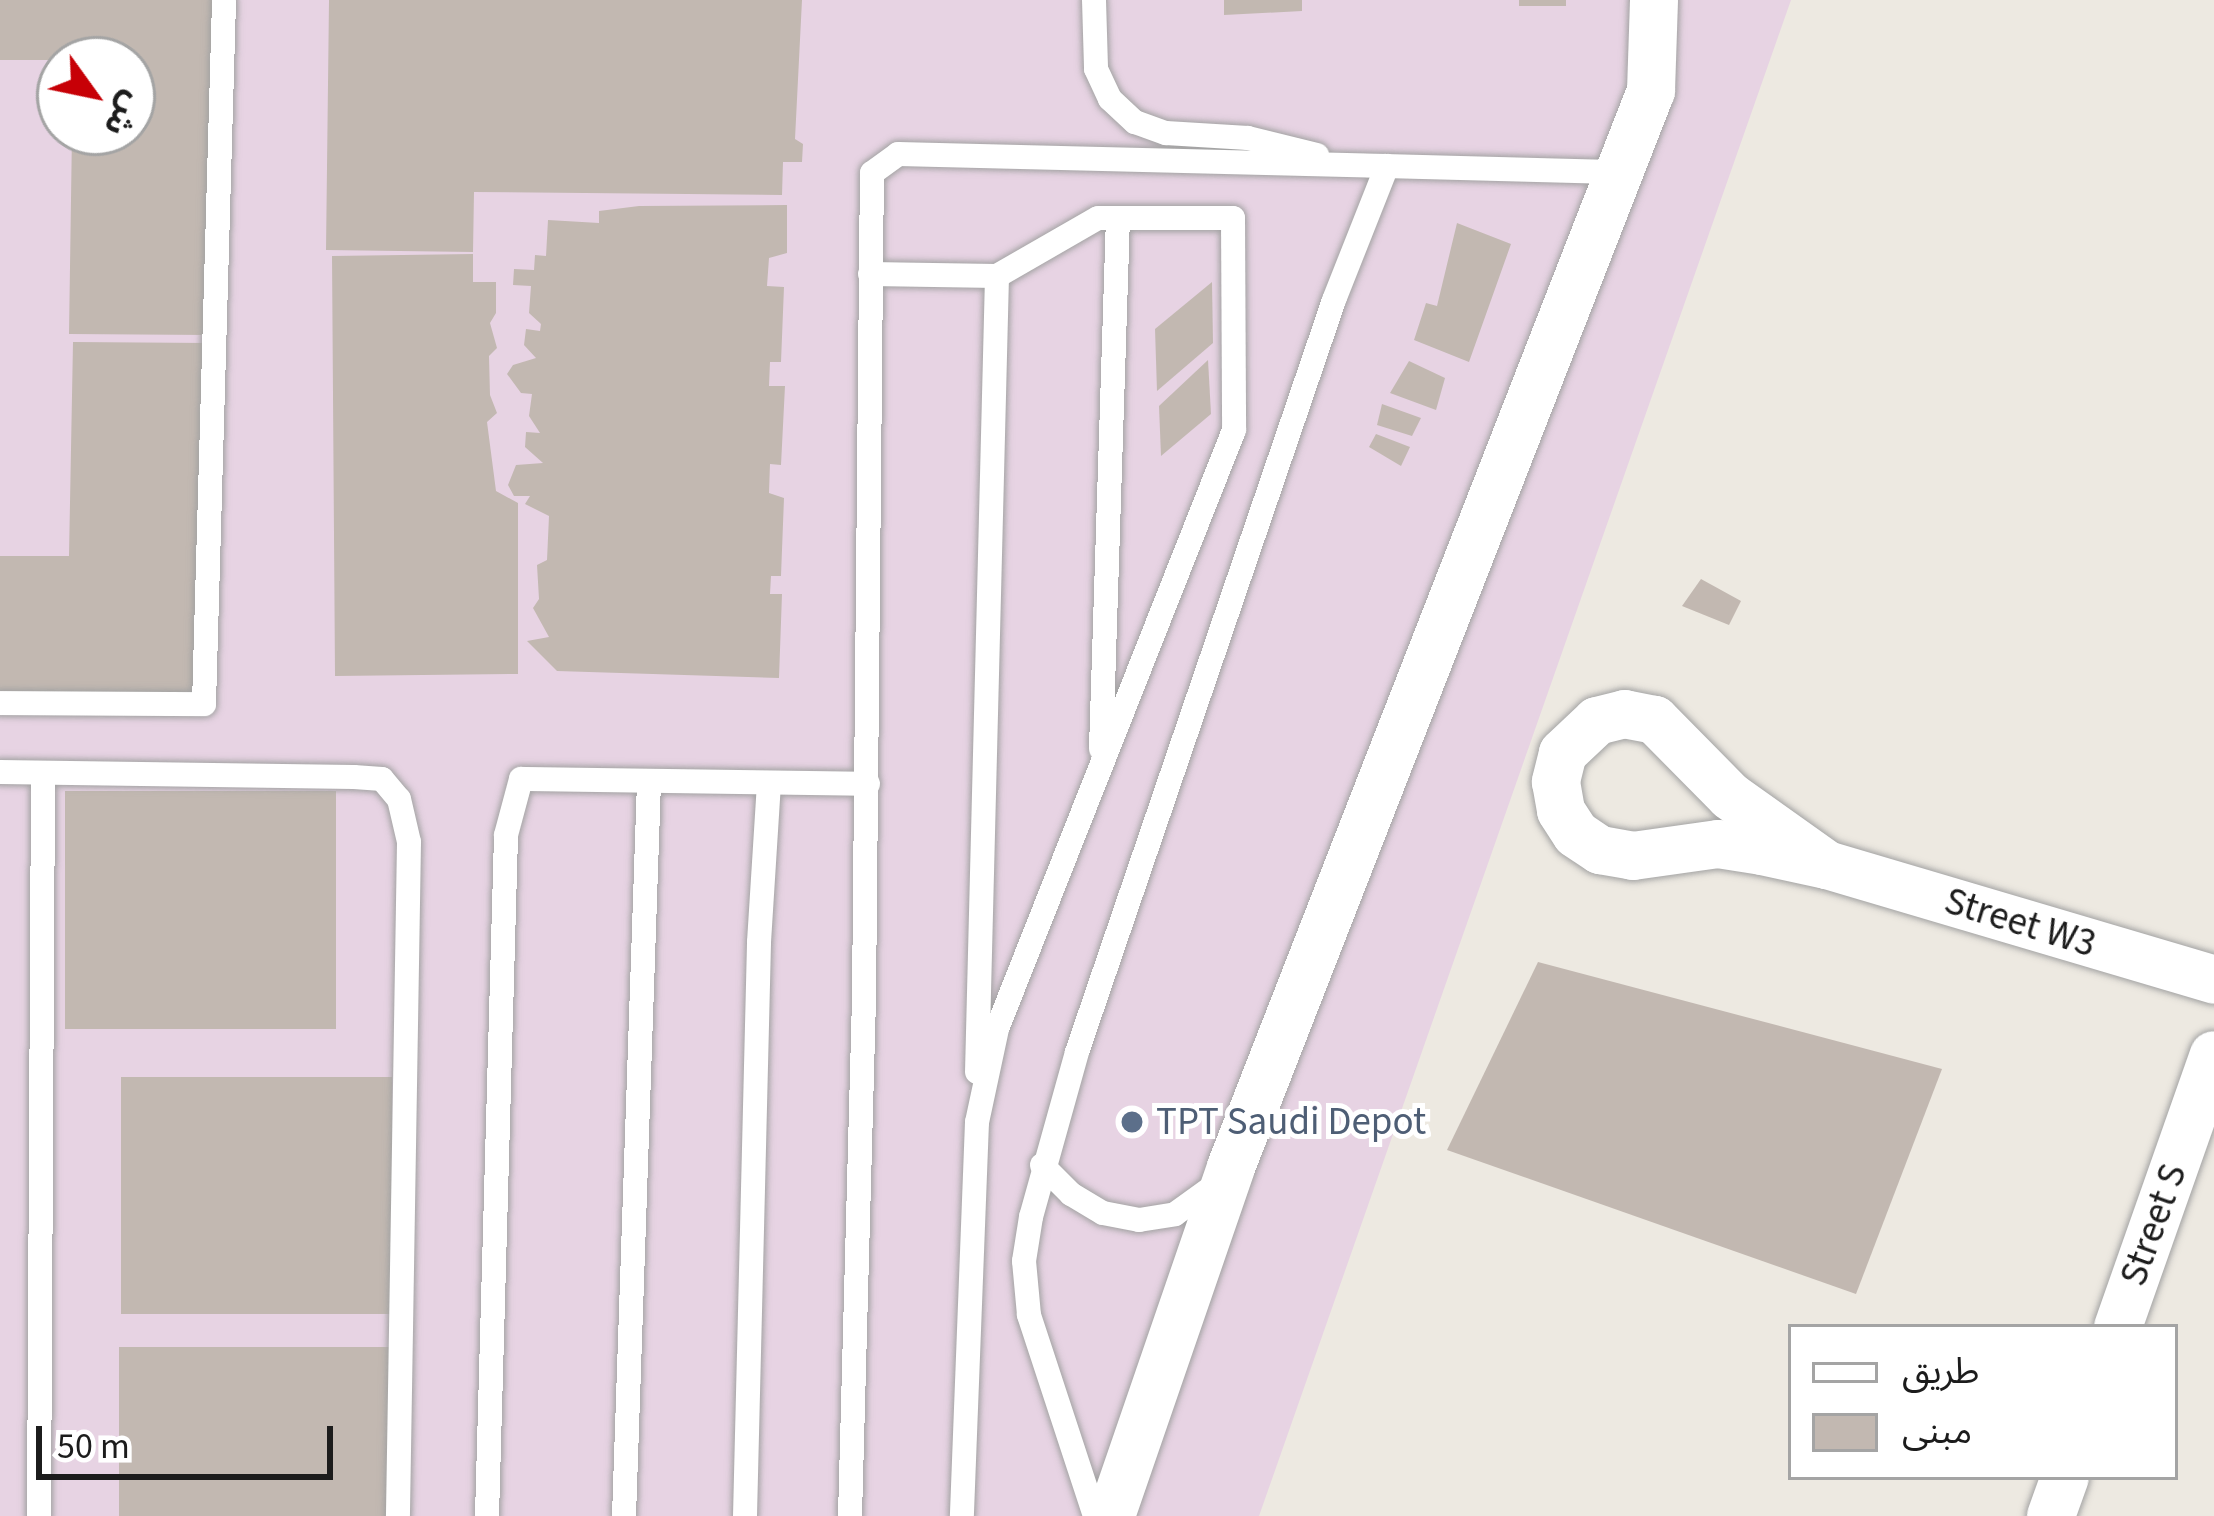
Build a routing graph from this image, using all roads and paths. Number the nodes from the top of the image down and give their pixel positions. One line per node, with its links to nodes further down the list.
1 (224, 0): 10 (lane)
2 (1094, 0): 4 (lane)
3 (1654, 0): 6 (street)
4 (1342, 165): 5 (lane); 8 (lane)
5 (1387, 166): 6 (lane); 21 (lane)
6 (1620, 172): 22 (street)
7 (1118, 218): 9 (lane); 12 (lane); 12 (lane)
8 (870, 274): 9 (lane); 16 (lane)
9 (997, 276): 20 (lane)
10 (0, 703)
11 (0, 772): 13 (lane)
12 (1100, 772): 20 (lane)
13 (43, 774): 25 (lane); 26 (lane)
14 (649, 781): 15 (lane); 27 (lane); 28 (lane)
15 (769, 783): 16 (lane); 29 (lane)
16 (868, 784): 30 (lane)
17 (1827, 865): 17 (street, Street W3); 18 (street, Street W3)
18 (2214, 980)
19 (2214, 1055): 23 (street, Street S)
20 (977, 1122): 31 (lane)
21 (1042, 1165): 22 (lane); 32 (lane)
22 (1231, 1167): 33 (street)
23 (2119, 1324)
24 (2064, 1480): 34 (street)
25 (39, 1516)
26 (398, 1516)
27 (487, 1516)
28 (624, 1516)
29 (745, 1516)
30 (850, 1516)
31 (962, 1516)
32 (1096, 1516)
33 (1111, 1516)
34 (2051, 1516)

